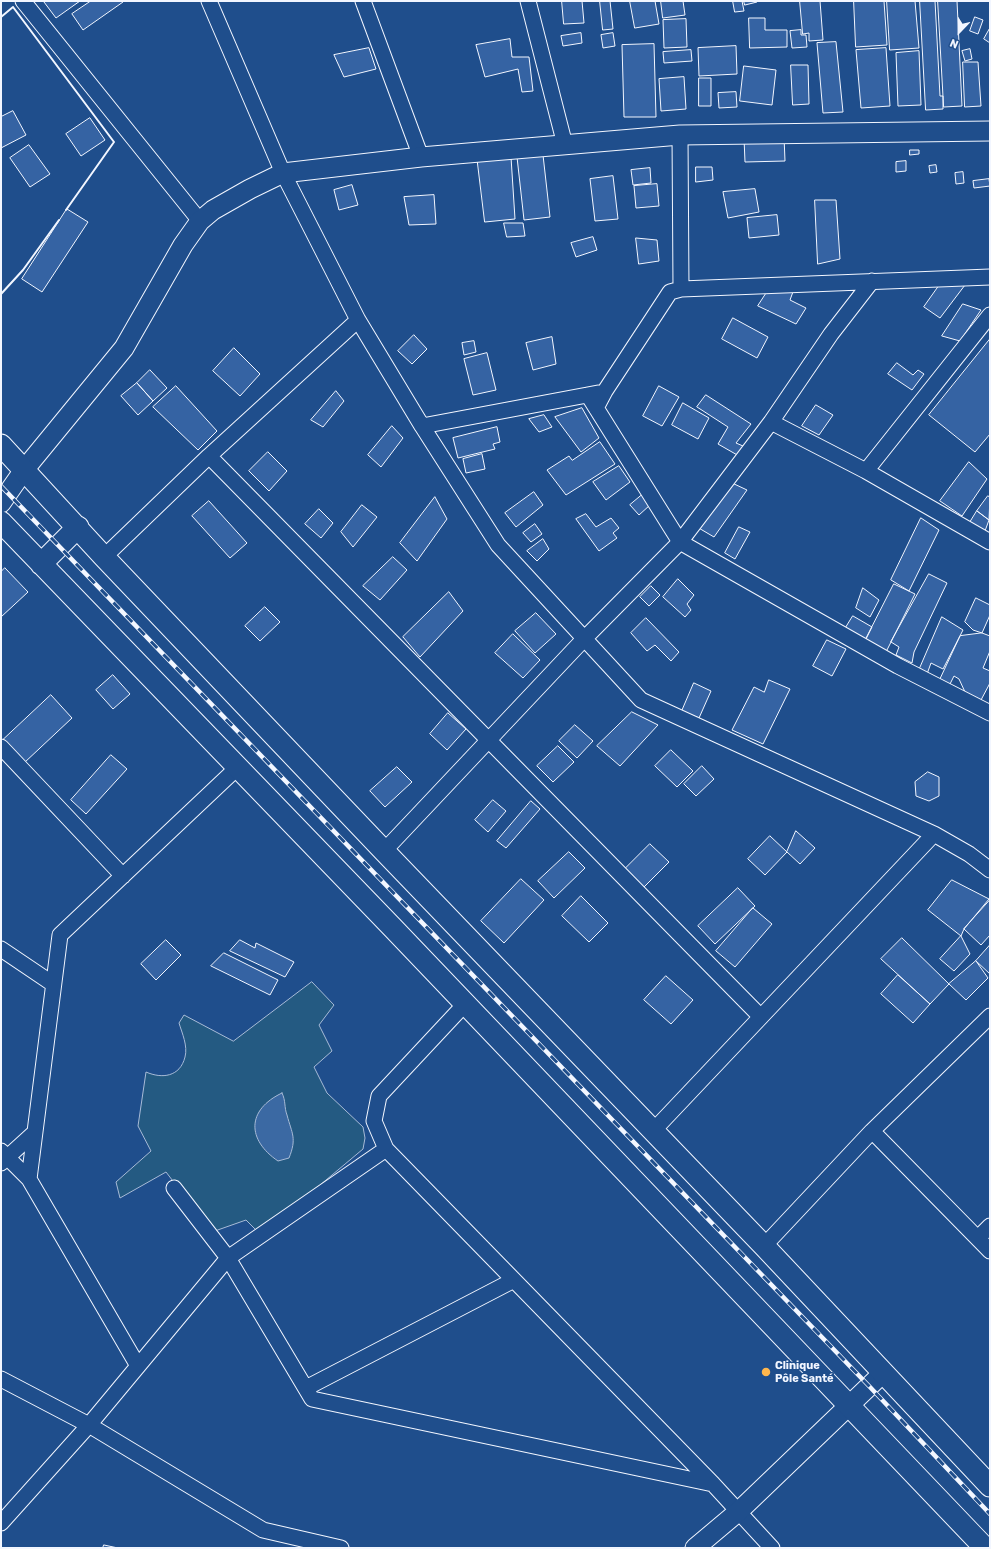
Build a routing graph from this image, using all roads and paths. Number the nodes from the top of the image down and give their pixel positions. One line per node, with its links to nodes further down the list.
1 (22, 1): 10 (street)
2 (209, 1): 9 (street)
3 (363, 1): 8 (street)
4 (528, 1): 7 (street)
5 (990, 130): 6 (street)
6 (680, 135): 7 (street); 13 (street)
7 (565, 145): 8 (street)
8 (421, 157): 9 (street)
9 (283, 174): 10 (street); 15 (street)
10 (200, 221): 23 (street)
11 (990, 277): 12 (street)
12 (872, 281): 13 (street); 19 (street)
13 (681, 289): 16 (street)
14 (990, 315): 24 (street)
15 (358, 320): 20 (street); 22 (street)
16 (605, 392): 17 (street); 18 (street)
17 (588, 394): 18 (street); 20 (street)
18 (596, 408): 28 (street)
19 (771, 422): 24 (street); 28 (street)
20 (422, 426): 32 (street)
21 (1, 444): 23 (main road)
22 (208, 456): 30 (street); 34 (street)
23 (24, 470): 25 (street); 27 (main road)
24 (866, 471): 29 (street)
25 (1, 503)
26 (1, 522): 31 (main road)
27 (78, 527): 30 (main road); 31 (main road)
28 (680, 542): 32 (street); 33 (street)
29 (990, 542)
30 (104, 557): 38 (main road)
31 (41, 564): 36 (main road)
32 (584, 639): 34 (street); 37 (street)
33 (990, 713)
34 (488, 741): 38 (street); 45 (street)
35 (1, 747): 40 (street)
36 (238, 767): 40 (street); 43 (main road)
37 (934, 834): 39 (street); 45 (street)
38 (384, 851): 46 (main road)
39 (990, 870)
40 (122, 876): 42 (street)
41 (1, 949): 42 (street)
42 (53, 984): 48 (street)
43 (465, 1004): 49 (street); 63 (main road)
44 (990, 1016): 47 (street)
45 (761, 1017): 46 (street)
46 (653, 1131): 55 (main road)
47 (872, 1131): 54 (street); 55 (street)
48 (34, 1133): 50 (street); 51 (street)
49 (386, 1150): 57 (street); 58 (street)
50 (3, 1157): 51 (street)
51 (29, 1179): 59 (street)
52 (174, 1188): 57 (street)
53 (990, 1226): 54 (street)
54 (978, 1238): 56 (street)
55 (764, 1246): 60 (main road)
56 (990, 1251)
57 (228, 1258): 59 (street); 62 (street)
58 (514, 1280): 62 (street); 65 (street)
59 (138, 1366): 64 (street)
60 (883, 1373): 63 (street); 66 (main road)
61 (1, 1379): 64 (street)
62 (306, 1388): 65 (street)
63 (848, 1407): 67 (street); 72 (main road)
64 (89, 1425): 68 (street); 69 (street)
65 (713, 1484): 67 (street)
66 (990, 1486)
67 (739, 1511): 70 (street); 71 (street)
68 (1, 1523)
69 (340, 1548)
70 (696, 1548)
71 (772, 1548)
72 (985, 1548)

